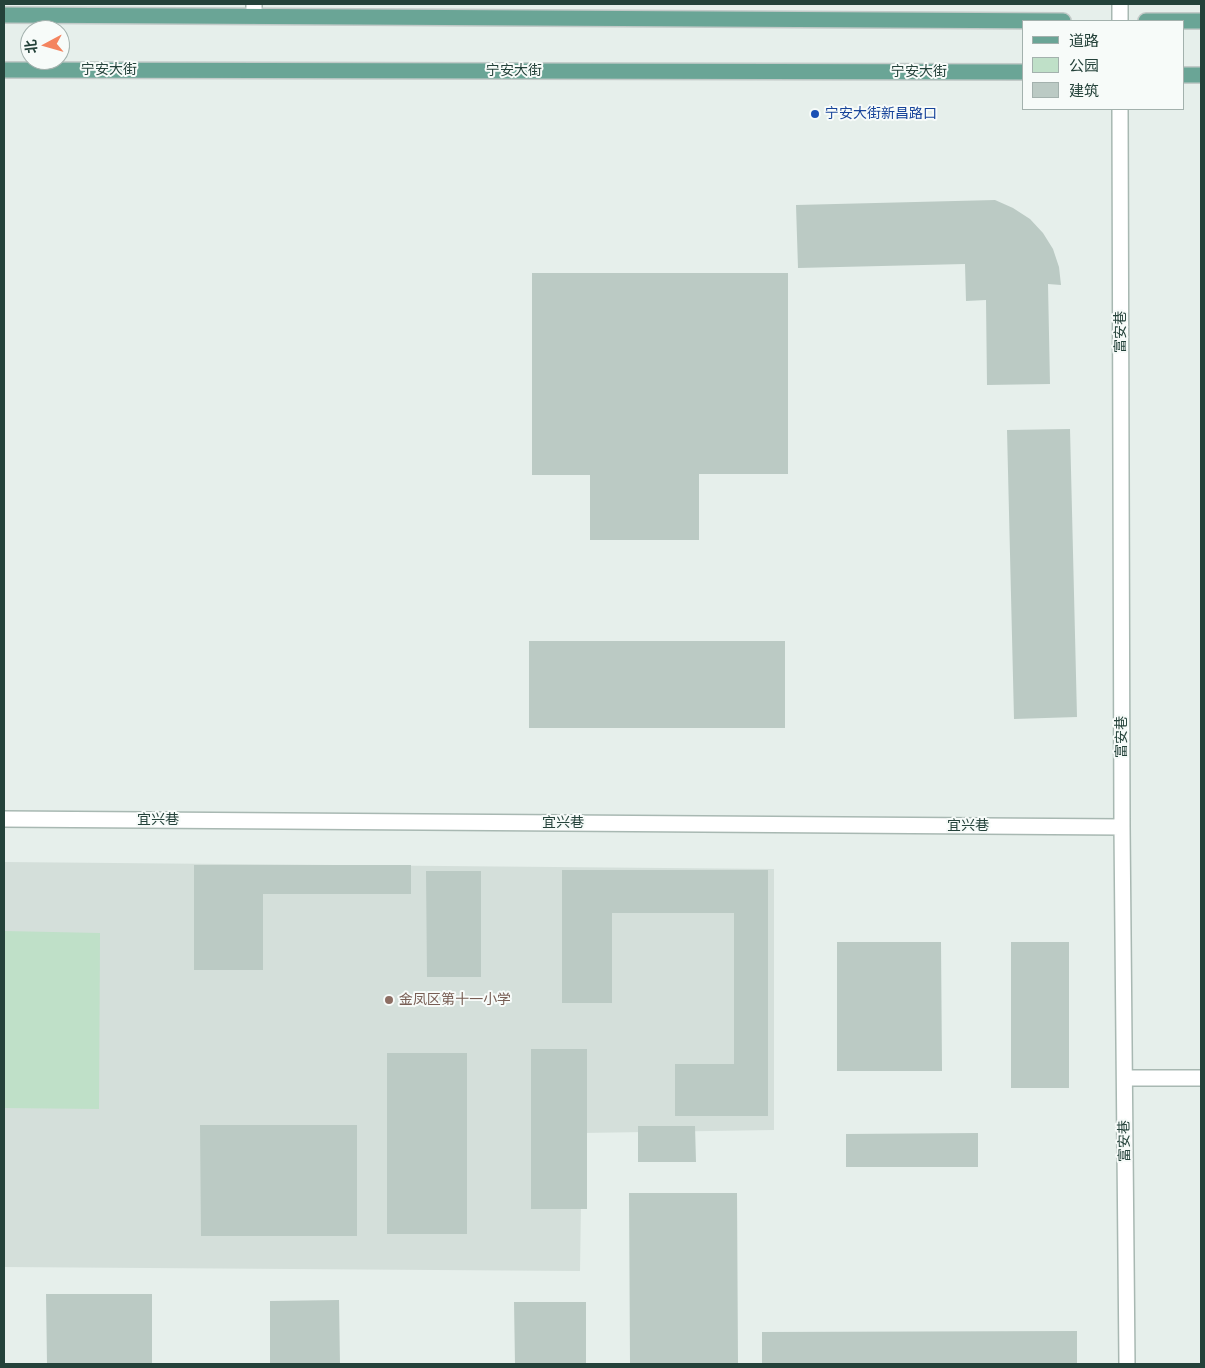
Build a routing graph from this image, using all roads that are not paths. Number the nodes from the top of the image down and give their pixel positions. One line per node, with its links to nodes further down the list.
1 (1120, 4): 5 (street)
2 (254, 10): 3 (main road); 4 (main road)
3 (4, 14)
4 (1022, 20)
5 (1120, 20)
6 (1185, 20): 7 (main road)
7 (1201, 20)
8 (4, 70): 9 (main road, 宁安大街)
9 (1022, 72)
10 (1185, 75): 11 (main road)
11 (1201, 75)
12 (1120, 110): 14 (street, 富安巷)
13 (4, 819): 14 (street, 宜兴巷)
14 (1122, 827): 15 (street, 富安巷)
15 (1125, 1078): 16 (street); 17 (street, 富安巷)
16 (1201, 1078)
17 (1128, 1364)

